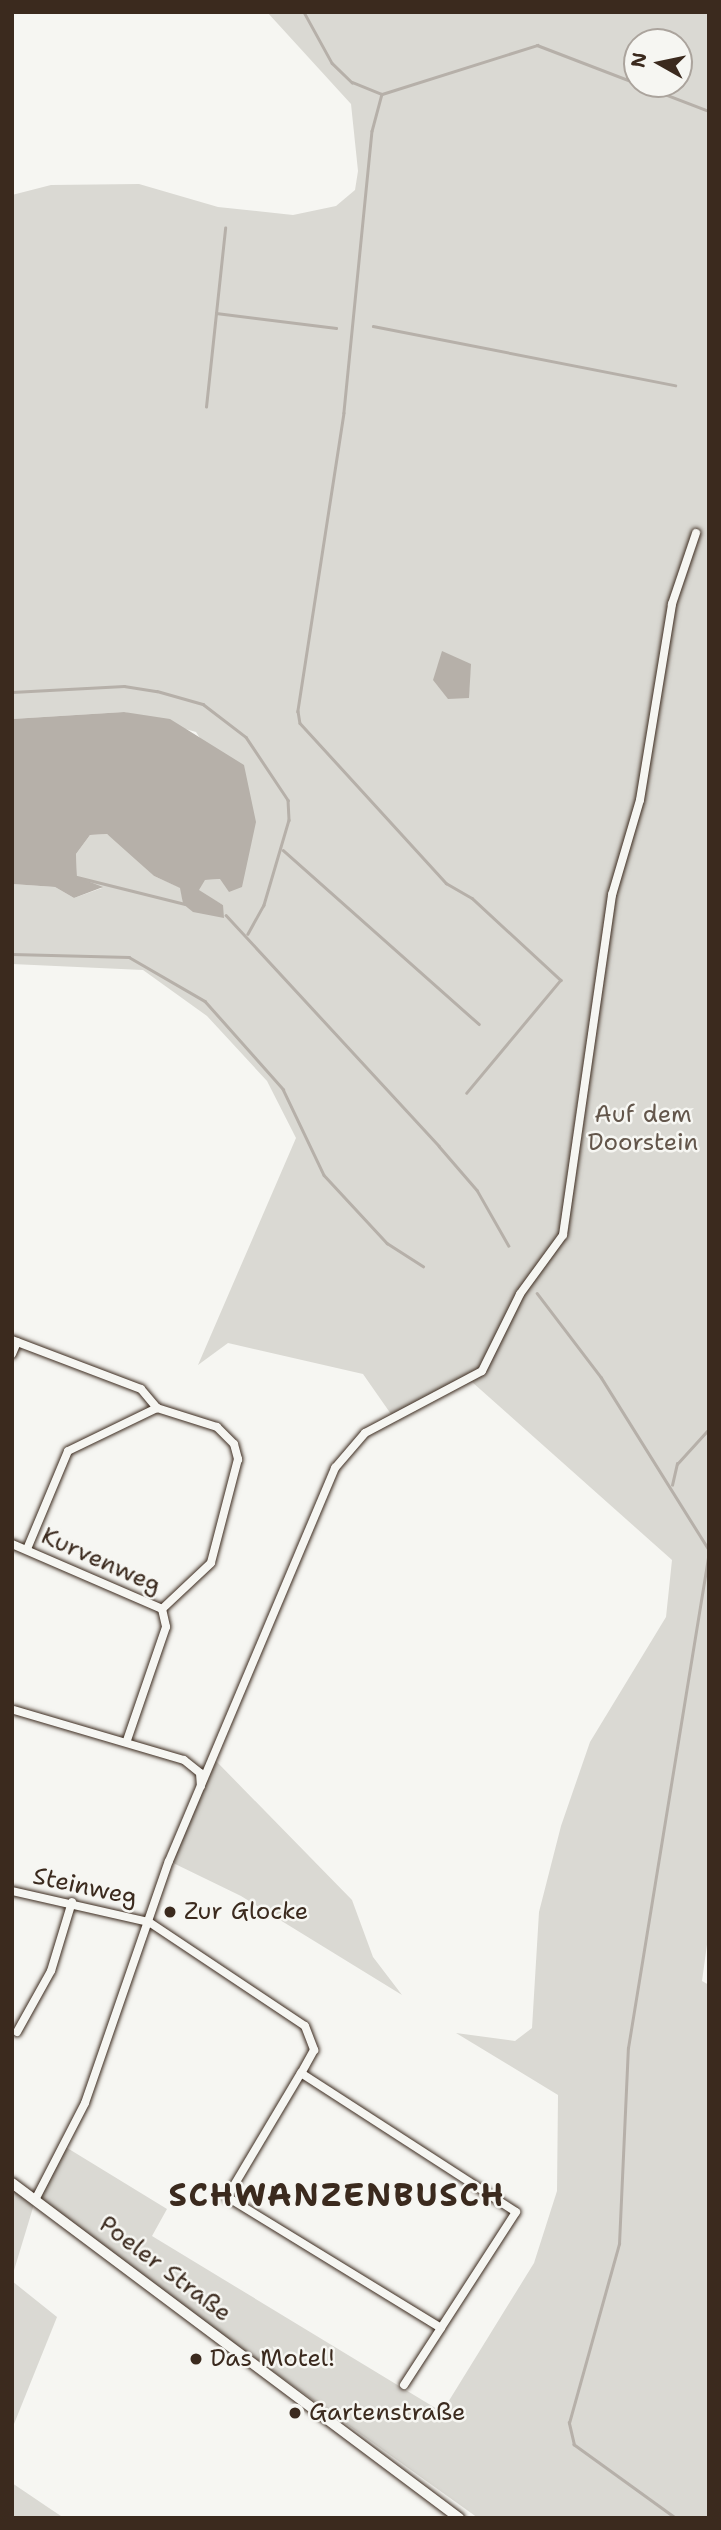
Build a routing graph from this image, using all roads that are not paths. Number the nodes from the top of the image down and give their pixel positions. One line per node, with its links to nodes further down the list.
1 (696, 533): 10 (street)
2 (14, 1341): 3 (street); 4 (street)
3 (12, 1354)
4 (157, 1408): 6 (street); 7 (street)
5 (12, 1544): 6 (street, Kurvenweg)
6 (27, 1549): 7 (street, Kurvenweg)
7 (162, 1609): 9 (street, Kurvenweg)
8 (15, 1710): 9 (street)
9 (127, 1740): 10 (street)
10 (201, 1788): 13 (street)
11 (12, 1891): 12 (street, Steinweg)
12 (72, 1902): 13 (street, Steinweg); 14 (street)
13 (149, 1922): 15 (street, Steinweg); 17 (street)
14 (17, 2032)
15 (301, 2073): 18 (street); 18 (street)
16 (12, 2183): 17 (main road, Poeler Straße)
17 (35, 2200): 20 (main road, Poeler Straße)
18 (441, 2328): 19 (street)
19 (404, 2385)
20 (459, 2518)

